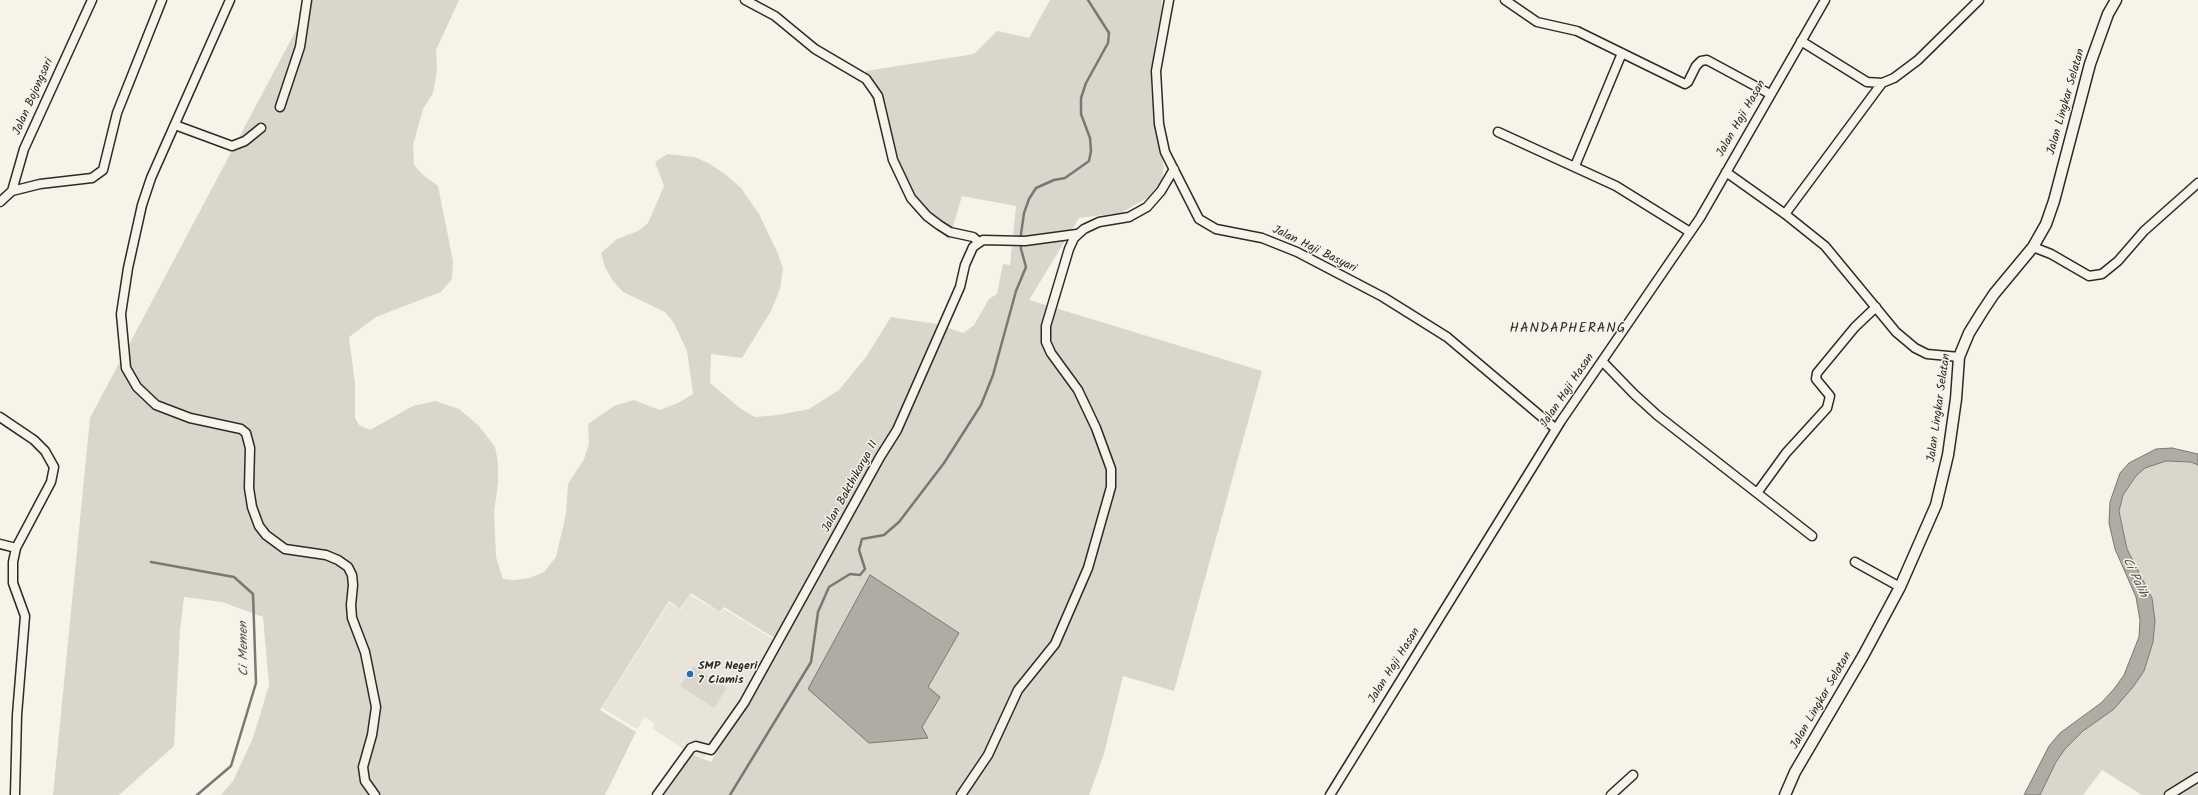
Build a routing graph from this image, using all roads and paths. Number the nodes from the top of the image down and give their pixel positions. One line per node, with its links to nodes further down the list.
1 (92, 0): 23 (street, Jalan Bojongsari)
2 (162, 0): 23 (street)
3 (229, 0): 16 (street)
4 (307, 0): 15 (street)
5 (745, 0): 28 (street)
6 (1169, 0): 20 (street, Jalan Haji Basyari)
7 (1506, 0): 12 (street)
8 (1825, 0): 11 (street, Jalan Haji Hasan)
9 (1979, 0): 13 (street)
10 (2116, 0): 29 (street, Jalan Lingkar Selatan)
11 (1801, 41): 13 (street); 14 (street, Jalan Haji Hasan)
12 (1622, 53): 14 (street); 19 (street)
13 (1882, 83): 25 (street)
14 (1770, 94): 21 (street, Jalan Haji Hasan)
15 (280, 107)
16 (175, 125): 17 (street); 44 (street)
17 (261, 128)
18 (1498, 132): 19 (street)
19 (1575, 166): 26 (street)
20 (1174, 169): 27 (street); 34 (street, Jalan Haji Basyari)
21 (1726, 172): 25 (street); 26 (street, Jalan Haji Hasan)
22 (2198, 183): 29 (street)
23 (12, 191): 24 (street)
24 (0, 202)
25 (1786, 214): 30 (street)
26 (1690, 232): 32 (street, Jalan Haji Hasan)
27 (1077, 234): 28 (street); 46 (street)
28 (979, 242): 45 (street, Jalan Bakthikarya II)
29 (2033, 247): 31 (street, Jalan Lingkar Selatan)
30 (1876, 307): 31 (street); 35 (street)
31 (1959, 357): 40 (street, Jalan Lingkar Selatan)
32 (1602, 361): 34 (street, Jalan Haji Hasan); 35 (street)
33 (0, 417): 38 (street)
34 (1556, 429): 47 (street, Jalan Haji Hasan)
35 (1757, 494): 36 (street)
36 (1812, 536)
37 (0, 544): 38 (street)
38 (16, 548): 43 (street)
39 (1855, 562): 40 (street)
40 (1900, 587): 49 (street, Jalan Lingkar Selatan)
41 (1633, 775): 48 (street)
42 (2198, 777): 50 (street)
43 (15, 795)
44 (375, 795)
45 (657, 795)
46 (961, 795)
47 (1330, 795)
48 (1611, 795)
49 (1785, 795)
50 (2170, 795)

